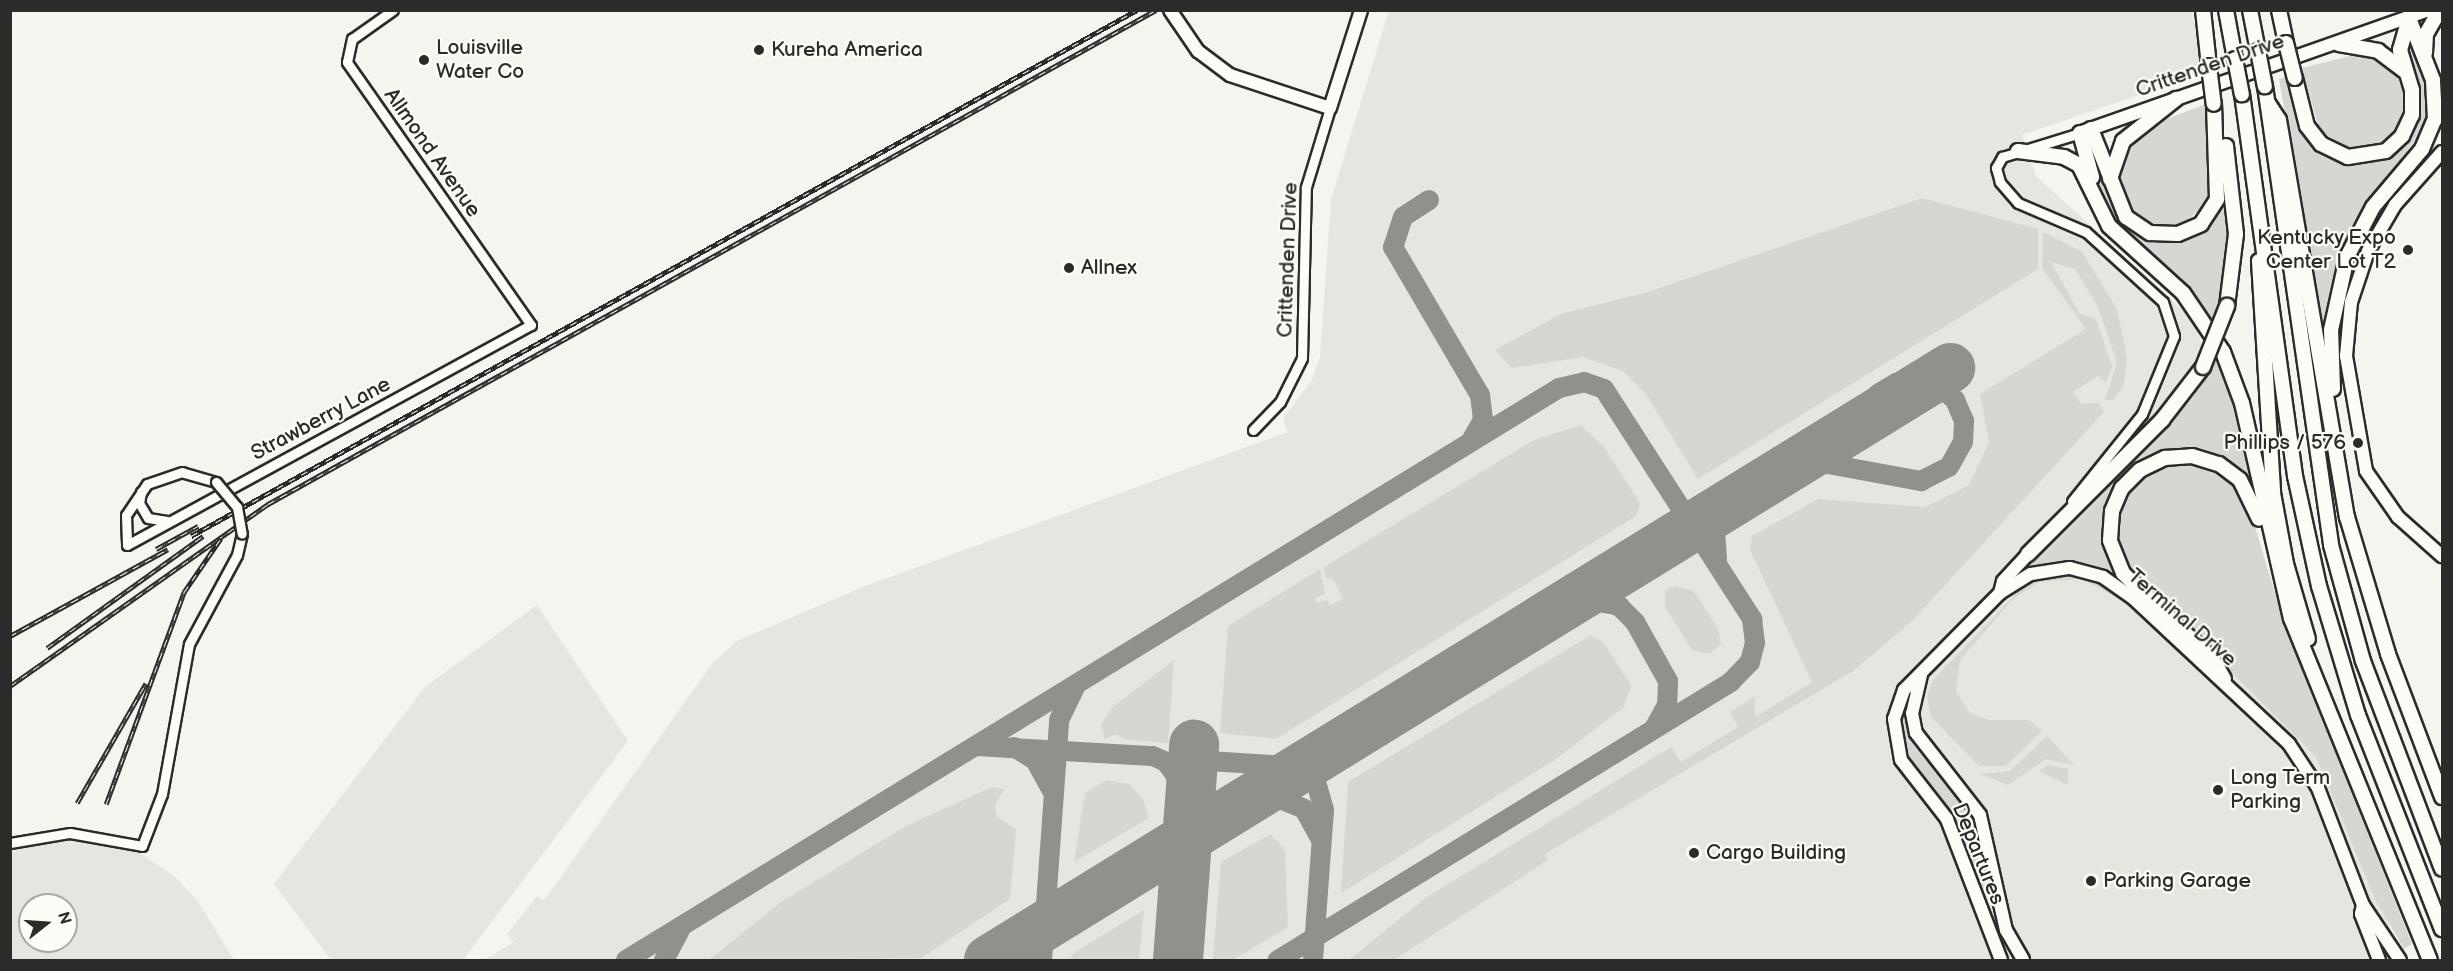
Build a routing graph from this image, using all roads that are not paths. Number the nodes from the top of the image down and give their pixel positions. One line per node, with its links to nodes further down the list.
1 (393, 10): 24 (street, Allmond Avenue)
2 (1361, 10): 17 (main road, Crittenden Drive)
3 (2226, 10): 22 (highway, bridge)
4 (2250, 10): 15 (highway, bridge)
5 (2279, 10): 13 (highway, bridge)
6 (2429, 10): 10 (main road, Crittenden Drive)
7 (2440, 10): 12 (highway)
8 (1173, 15): 17 (main road)
9 (2204, 17): 16 (highway, bridge)
10 (2409, 18): 11 (main road, Crittenden Drive); 12 (highway); 13 (highway)
11 (2339, 45): 13 (highway); 14 (main road, Crittenden Drive)
12 (2424, 56): 28 (highway)
13 (2406, 72)
14 (2176, 99): 18 (main road, Crittenden Drive); 21 (highway)
15 (2267, 102): 28 (highway); 38 (highway)
16 (2217, 103): 21 (highway); 29 (highway, bridge)
17 (1330, 108): 25 (street, Crittenden Drive)
18 (2086, 131): 19 (street, Crittenden Drive); 21 (highway); 23 (highway)
19 (2018, 151): 23 (highway); 29 (street, Crittenden Drive)
20 (2442, 152): 30 (main road)
21 (2109, 181)
22 (2260, 208): 36 (highway); 40 (highway)
23 (2119, 232): 31 (highway)
24 (531, 325): 27 (street, Strawberry Lane)
25 (1253, 430)
26 (141, 489): 27 (street); 27 (street, Strawberry Lane); 37 (street, bridge)
27 (169, 521)
28 (2353, 525): 35 (highway)
29 (2028, 554): 32 (main road)
30 (2442, 556)
31 (2279, 579): 34 (highway); 36 (highway)
32 (2000, 593): 33 (main road, Terminal Drive); 34 (main road, Terminal Drive)
33 (1922, 674): 41 (main road, Departures); 42 (main road, Terminal Drive)
34 (2224, 679): 39 (main road, Terminal Drive)
35 (2442, 797)
36 (2374, 817): 45 (highway)
37 (10, 843)
38 (2442, 869)
39 (2363, 904): 43 (main road, Terminal Drive); 44 (main road, Terminal Drive)
40 (2442, 929)
41 (2001, 960)
42 (2023, 960)
43 (2379, 960)
44 (2400, 960)
45 (2430, 960)

